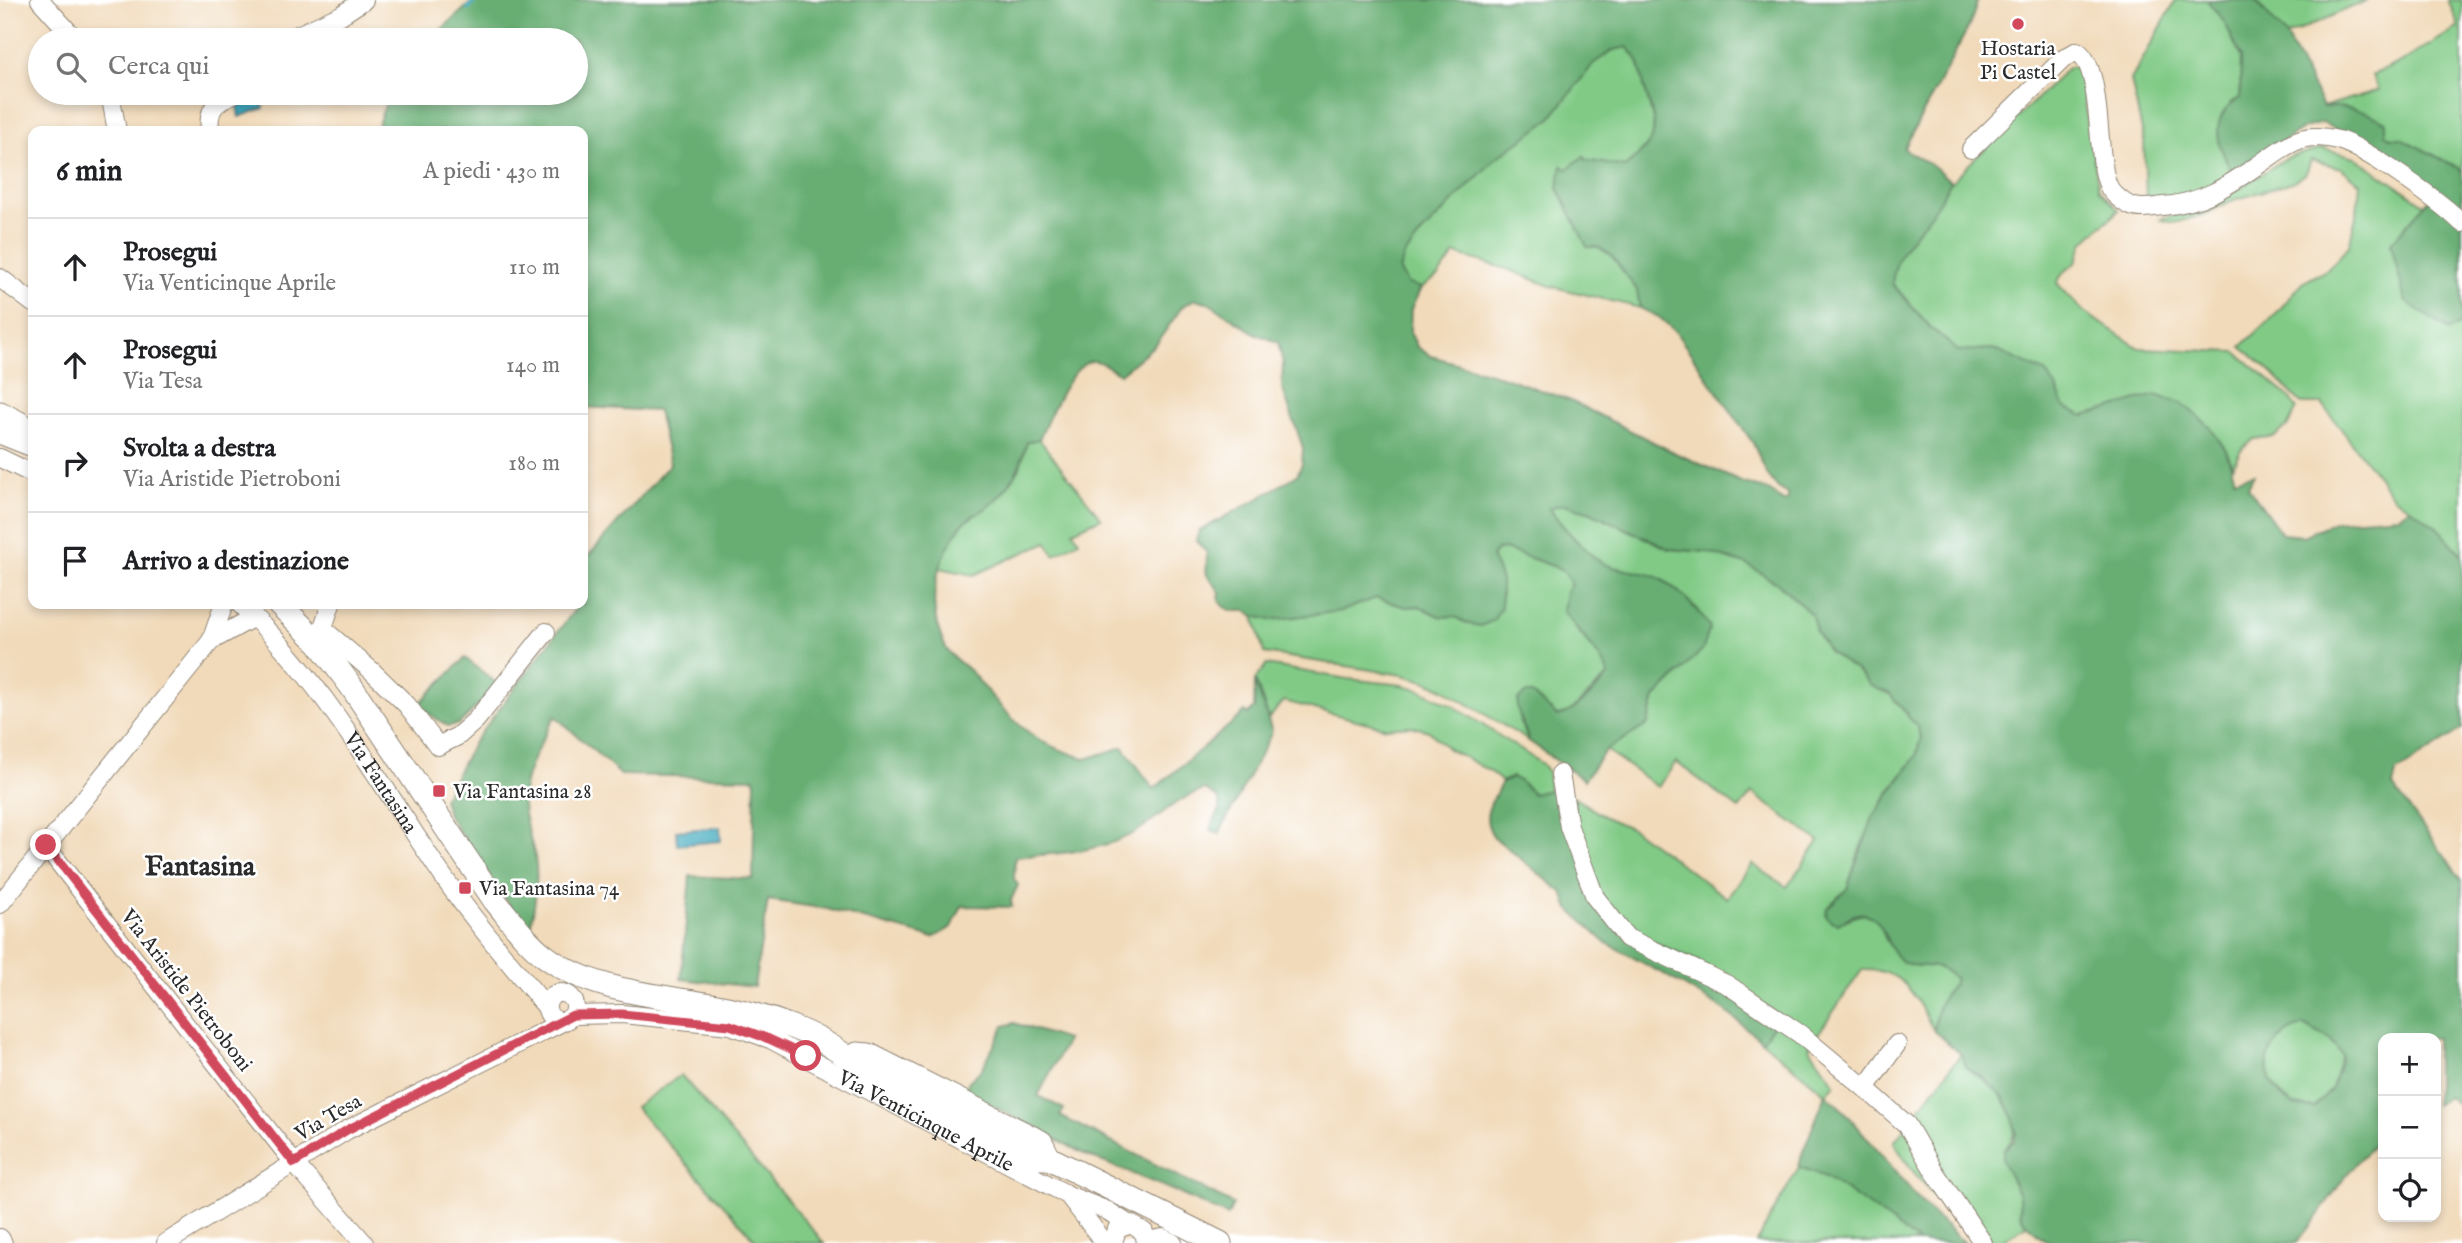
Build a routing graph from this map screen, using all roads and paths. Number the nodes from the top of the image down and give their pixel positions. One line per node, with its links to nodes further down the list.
1 (40, 0): 3 (street)
2 (364, 0): 4 (street)
3 (65, 28)
4 (313, 28)
5 (112, 105): 7 (street)
6 (215, 105): 8 (street)
7 (116, 126)
8 (209, 126)
9 (1971, 149): 10 (street)
10 (2462, 223)
11 (0, 278): 12 (street)
12 (28, 299)
13 (0, 413): 14 (street)
14 (28, 430)
15 (0, 432): 16 (street)
16 (28, 443)
17 (0, 458): 18 (street)
18 (28, 472)
19 (222, 609): 26 (street)
20 (245, 609): 23 (street, Via Fantasina)
21 (285, 609): 25 (street)
22 (329, 609): 25 (street)
23 (254, 617): 26 (street); 30 (street, Via Fantasina)
24 (546, 632): 25 (street)
25 (320, 636): 39 (street, Via Venticinque Aprile)
26 (211, 641): 28 (street)
27 (1560, 774): 35 (street)
28 (46, 845): 29 (street); 36 (street, Via Aristide Pietroboni)
29 (0, 904)
30 (514, 968): 31 (street, Via Fantasina); 32 (street, Via Fantasina)
31 (566, 995): 32 (street); 32 (street); 33 (street, Via Venticinque Aprile)
32 (558, 1014): 33 (street, Via Venticinque Aprile); 36 (street, Via Tesa)
33 (622, 1014): 37 (street, Via Venticinque Aprile)
34 (1897, 1044): 35 (street)
35 (1865, 1088): 48 (street)
36 (294, 1163): 43 (street, Via Tesa); 44 (street, Via Aristide Pietroboni)
37 (1068, 1195): 39 (street, Via Venticinque Aprile); 45 (street, Via Venticinque Aprile)
38 (1162, 1214): 39 (street, Via Venticinque Aprile); 41 (street); 47 (street, Via Venticinque Aprile)
39 (1132, 1217): 41 (street); 45 (street)
40 (0, 1238): 42 (street)
41 (1146, 1240): 46 (street)
42 (3, 1243)
43 (166, 1243)
44 (364, 1243)
45 (1111, 1243)
46 (1173, 1243)
47 (1220, 1243)
48 (1983, 1243)

